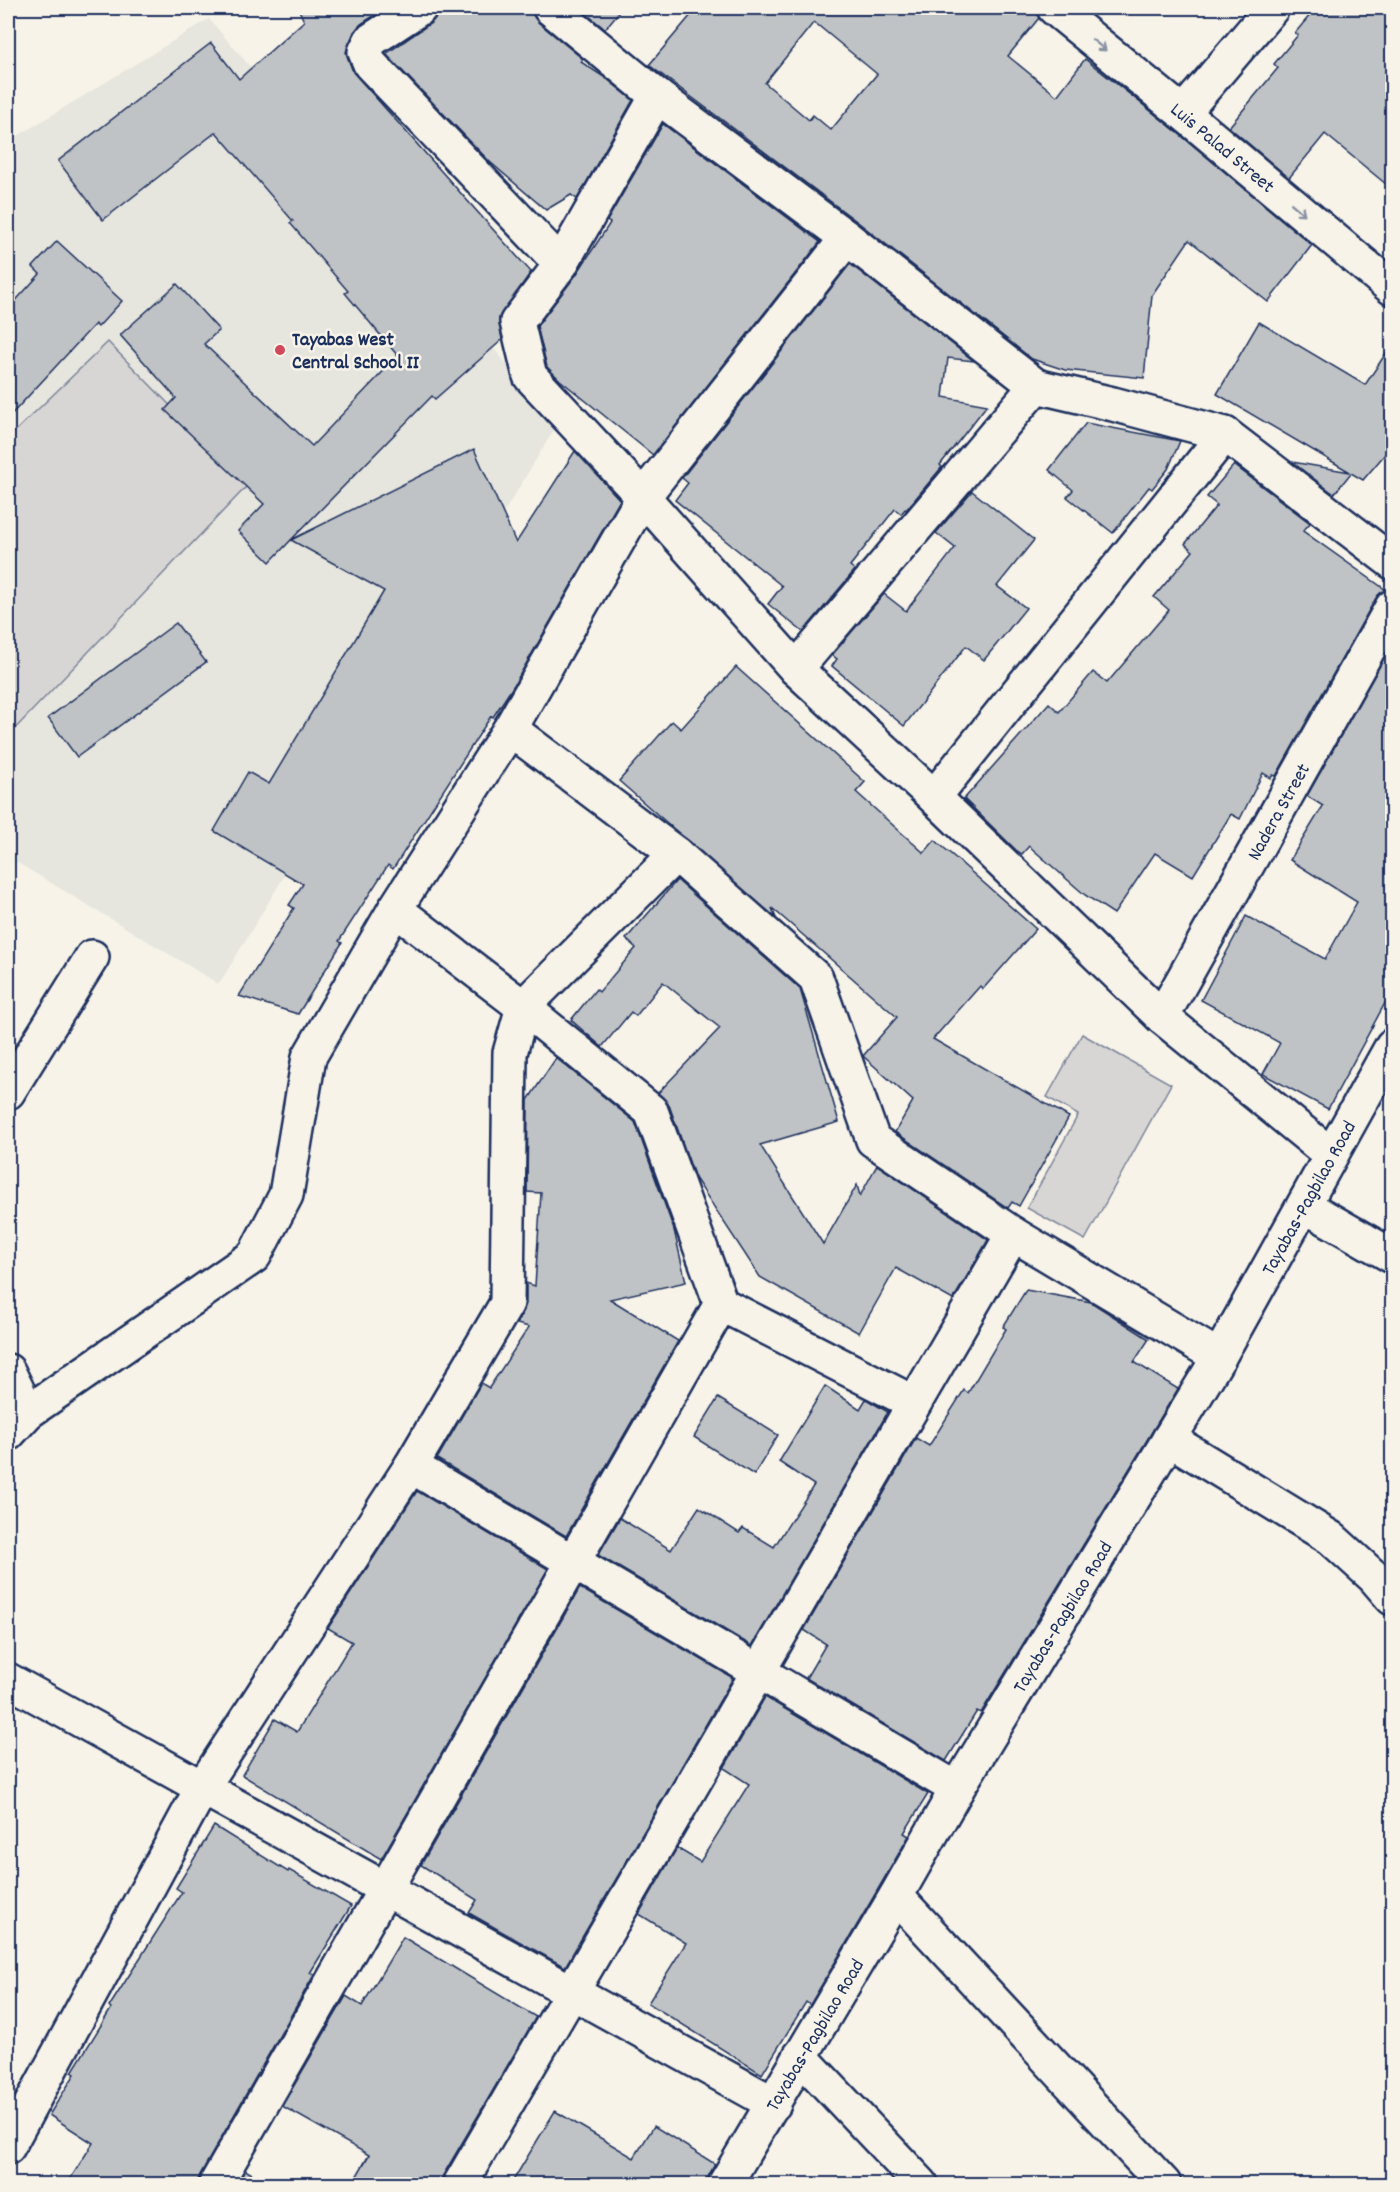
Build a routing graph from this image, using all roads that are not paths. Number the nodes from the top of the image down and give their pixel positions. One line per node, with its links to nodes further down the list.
1 (420, 8): 8 (street)
2 (550, 8): 5 (street)
3 (1054, 8): 6 (street, Luis Palad Street, one-way to 6)
4 (1272, 8): 6 (street)
5 (657, 96): 7 (street); 8 (street)
6 (1183, 113): 9 (street, Luis Palad Street, one-way to 9)
7 (847, 238): 10 (street); 12 (street)
8 (561, 264): 12 (street)
9 (1392, 288)
10 (1036, 386): 11 (street); 15 (street)
11 (1225, 434): 13 (street); 17 (street)
12 (643, 497): 15 (street); 16 (street)
13 (1392, 562)
14 (1392, 607): 22 (street, Nadera Street)
15 (796, 669): 17 (street)
16 (510, 729): 18 (street); 19 (street)
17 (934, 797): 22 (street)
18 (676, 854): 21 (street); 27 (street)
19 (395, 909): 21 (street); 33 (street)
20 (92, 957): 24 (street)
21 (524, 1006): 29 (street); 35 (street)
22 (1162, 1017): 25 (street)
23 (1392, 1046): 25 (street, Tayabas-Pagbilao Road)
24 (8, 1092)
25 (1331, 1155): 26 (street, Tayabas-Pagbilao Road)
26 (1305, 1206): 28 (street); 30 (street, Tayabas-Pagbilao Road)
27 (1013, 1234): 30 (street); 32 (street)
28 (1392, 1256)
29 (721, 1304): 32 (street); 36 (street)
30 (1220, 1357): 34 (street, Tayabas-Pagbilao Road)
31 (8, 1371): 33 (street)
32 (914, 1403): 38 (street)
33 (17, 1423)
34 (1169, 1439): 37 (street); 41 (street, Tayabas-Pagbilao Road)
35 (411, 1466): 36 (street); 40 (street)
36 (573, 1562): 38 (street); 42 (street)
37 (1392, 1598)
38 (758, 1672): 41 (street); 44 (street)
39 (8, 1680): 40 (street)
40 (202, 1788): 42 (street); 47 (street)
41 (957, 1789): 43 (street, Tayabas-Pagbilao Road)
42 (385, 1889): 44 (street); 48 (street)
43 (896, 1896): 45 (street, Tayabas-Pagbilao Road); 52 (street)
44 (572, 1992): 46 (street); 49 (street)
45 (800, 2056): 46 (street, Tayabas-Pagbilao Road); 51 (street)
46 (774, 2104): 50 (street, Tayabas-Pagbilao Road)
47 (8, 2147)
48 (216, 2184)
49 (460, 2184)
50 (725, 2184)
51 (921, 2184)
52 (1164, 2184)

